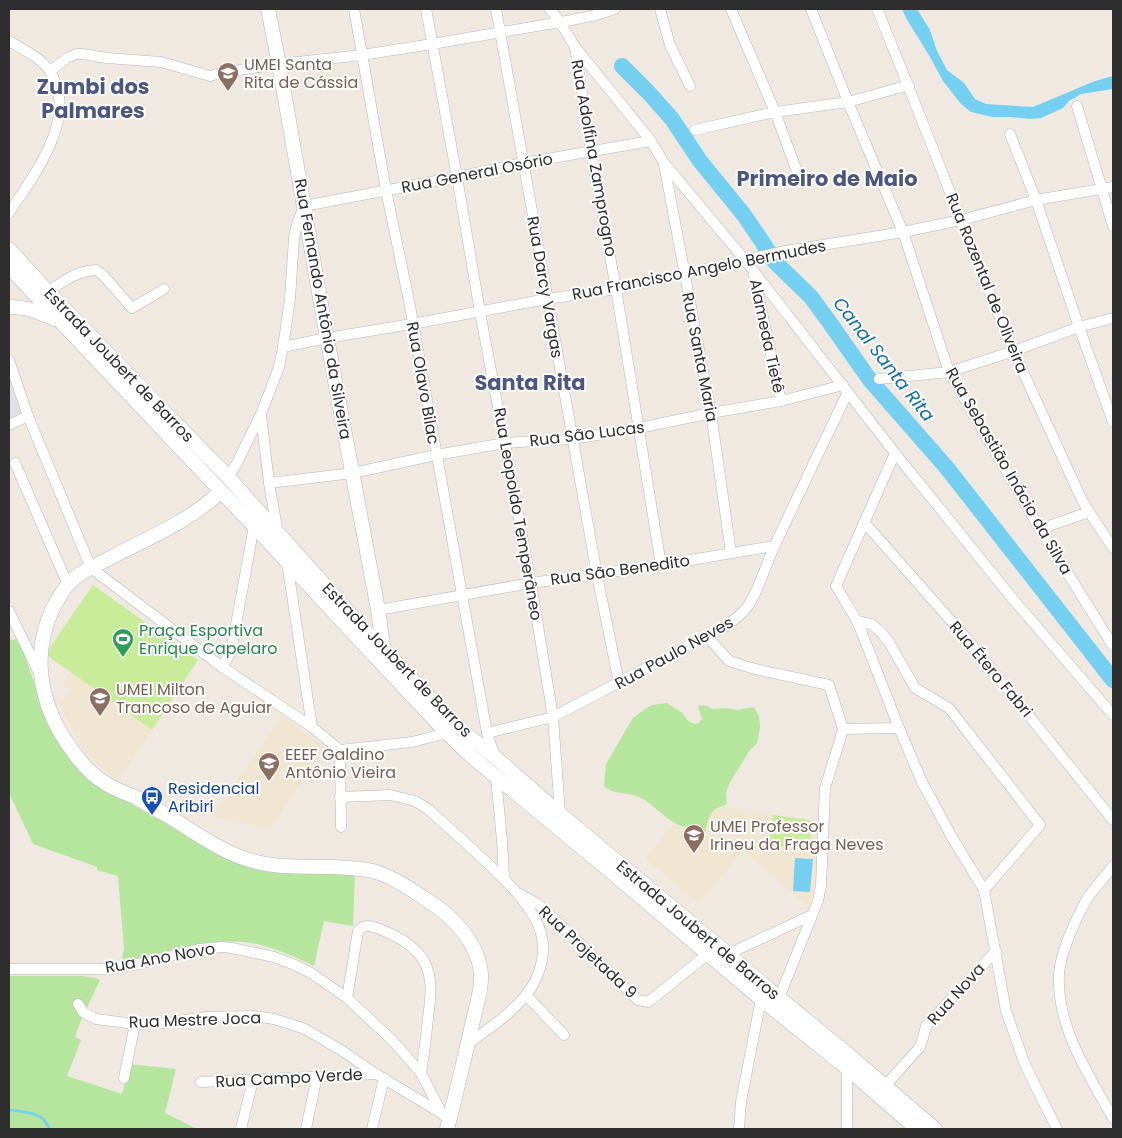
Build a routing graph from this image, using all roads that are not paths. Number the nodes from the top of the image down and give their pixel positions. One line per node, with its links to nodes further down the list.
1 (268, 9): 17 (main road, Rua Fernando Antônio da Silveira)
2 (354, 9): 16 (street, Rua Olavo Bilac)
3 (426, 9): 14 (street, Rua Leopoldo Temperâneo)
4 (496, 9): 12 (street, Rua Darcy Vargas)
5 (550, 9): 11 (street)
6 (615, 9): 11 (street)
7 (660, 9): 20 (street)
8 (731, 9): 23 (street)
9 (811, 9): 21 (street, Rua Sebastião Inácio da Silva)
10 (878, 9): 19 (street, Rua Rozental de Oliveira)
11 (560, 22): 12 (street); 15 (street)
12 (500, 32): 14 (street); 28 (street, Rua Darcy Vargas)
13 (9, 41): 18 (street)
14 (432, 44): 16 (street); 30 (street, Rua Leopoldo Temperâneo)
15 (575, 47): 26 (street); 27 (street, Rua Adolfina Zamprogno)
16 (362, 55): 17 (street); 33 (street, Rua Olavo Bilac)
17 (279, 64): 18 (street); 36 (main road, Rua Fernando Antônio da Silveira)
18 (50, 71): 37 (street)
19 (909, 85): 21 (street); 38 (street, Rua Rozental de Oliveira)
20 (690, 86)
21 (848, 102): 23 (street); 40 (street, Rua Sebastião Inácio da Silva)
22 (1077, 106): 34 (street)
23 (775, 112): 24 (street); 31 (street)
24 (695, 130)
25 (1010, 134): 35 (street)
26 (651, 141): 27 (street, Rua General Osório); 29 (street)
27 (591, 152): 28 (street, Rua General Osório); 49 (street, Rua Adolfina Zamprogno)
28 (524, 163): 30 (street, Rua General Osório); 51 (street, Rua Darcy Vargas)
29 (664, 163): 42 (street); 46 (street, Rua Santa Maria)
30 (457, 177): 33 (street, Rua General Osório); 53 (street, Rua Leopoldo Temperâneo)
31 (801, 182)
32 (1113, 187): 34 (street, Rua Francisco Angelo Bermudes)
33 (386, 190): 36 (street, Rua General Osório); 56 (street, Rua Olavo Bilac)
34 (1102, 190): 35 (street, Rua Francisco Angelo Bermudes); 39 (street)
35 (1036, 200): 38 (street, Rua Francisco Angelo Bermudes); 57 (street)
36 (304, 206): 58 (main road, Rua Fernando Antônio da Silveira); 59 (street)
37 (9, 213)
38 (960, 220): 40 (street, Rua Francisco Angelo Bermudes); 60 (street, Rua Rozental de Oliveira)
39 (1113, 226)
40 (903, 232): 42 (street, Rua Francisco Angelo Bermudes); 62 (street, Rua Sebastião Inácio da Silva)
41 (9, 249): 43 (main road, Estrada Joubert de Barros)
42 (745, 260): 45 (street); 46 (street, Rua Francisco Angelo Bermudes)
43 (24, 266): 47 (main road); 50 (main road, Estrada Joubert de Barros)
44 (9, 267): 47 (main road, Estrada Joubert de Barros)
45 (753, 271): 64 (street); 65 (street, Alameda Tietê)
46 (684, 274): 49 (street, Rua Francisco Angelo Bermudes); 66 (street, Rua Santa Maria)
47 (24, 284): 52 (main road); 55 (main road, Estrada Joubert de Barros)
48 (164, 289): 50 (street)
49 (616, 289): 51 (street, Rua Francisco Angelo Bermudes); 71 (street, Rua Adolfina Zamprogno)
50 (48, 292): 78 (main road, Estrada Joubert de Barros)
51 (547, 299): 53 (street, Rua Francisco Angelo Bermudes); 72 (street, Rua Darcy Vargas)
52 (10, 308): 55 (main road)
53 (480, 312): 56 (street, Rua Francisco Angelo Bermudes); 73 (street, Rua Leopoldo Temperâneo)
54 (1113, 318): 57 (street)
55 (62, 323): 80 (main road, Estrada Joubert de Barros)
56 (412, 324): 58 (street, Rua Francisco Angelo Bermudes); 75 (street, Rua Olavo Bilac)
57 (1079, 327): 60 (street); 69 (street)
58 (327, 338): 59 (street, Rua Francisco Angelo Bermudes); 77 (main road, Rua Fernando Antônio da Silveira)
59 (283, 347): 67 (street)
60 (1014, 351): 62 (street); 81 (street, Rua Rozental de Oliveira)
61 (9, 360): 68 (street)
62 (949, 372): 63 (street); 84 (street, Rua Sebastião Inácio da Silva)
63 (879, 379)
64 (845, 388): 65 (street, Rua São Lucas); 74 (street); 86 (street, Rua Paulo Neves)
65 (781, 401): 66 (street, Rua São Lucas)
66 (711, 413): 71 (street, Rua São Lucas); 88 (street, Rua Santa Maria)
67 (261, 414): 78 (street); 79 (street)
68 (28, 416): 70 (street); 91 (street)
69 (1113, 422)
70 (9, 425)
71 (639, 428): 72 (street, Rua São Lucas); 90 (street, Rua Adolfina Zamprogno)
72 (572, 439): 73 (street, Rua São Lucas); 92 (street, Rua Darcy Vargas)
73 (505, 443): 75 (street, Rua São Lucas); 93 (street, Rua Leopoldo Temperâneo)
74 (894, 453): 82 (street); 106 (street)
75 (436, 455): 77 (street, Rua São Lucas); 95 (street, Rua Olavo Bilac)
76 (15, 464): 94 (street)
77 (353, 473): 79 (street, Rua São Lucas); 96 (main road, Rua Fernando Antônio da Silveira)
78 (228, 477): 85 (main road, Estrada Joubert de Barros)
79 (270, 483): 85 (street)
80 (220, 492): 83 (main road, Estrada Joubert de Barros); 91 (main road)
81 (1089, 512): 84 (street); 87 (street, Rua Rozental de Oliveira)
82 (864, 522): 98 (street); 118 (street, Rua Étero Fabri)
83 (254, 526): 89 (main road, Estrada Joubert de Barros); 103 (street)
84 (1040, 529): 101 (street, Rua Sebastião Inácio da Silva)
85 (278, 533): 99 (main road, Estrada Joubert de Barros)
86 (774, 546): 88 (street, Rua São Benedito); 100 (street, Rua Paulo Neves)
87 (1113, 548)
88 (731, 553): 90 (street, Rua São Benedito)
89 (287, 562): 99 (main road, Estrada Joubert de Barros); 108 (street)
90 (661, 565): 92 (street, Rua São Benedito)
91 (91, 568): 94 (main road); 103 (street)
92 (597, 575): 93 (street, Rua São Benedito); 105 (street, Rua Darcy Vargas)
93 (531, 583): 95 (street, Rua São Benedito); 107 (street, Rua Leopoldo Temperâneo)
94 (68, 584): 104 (main road)
95 (461, 595): 96 (street, Rua São Benedito); 111 (street, Rua Olavo Bilac)
96 (378, 610): 99 (main road); 102 (main road, Rua Fernando Antônio da Silveira)
97 (9, 611): 104 (street)
98 (857, 621): 109 (street); 122 (street)
99 (358, 631): 102 (main road, Estrada Joubert de Barros); 112 (main road, Estrada Joubert de Barros)
100 (707, 636): 105 (street, Rua Paulo Neves); 110 (street)
101 (1113, 646)
102 (384, 651): 114 (main road, Estrada Joubert de Barros)
103 (222, 667): 108 (street)
104 (41, 678): 136 (main road)
105 (619, 683): 107 (street, Rua Paulo Neves)
106 (1113, 715)
107 (553, 717): 111 (street, Rua Paulo Neves); 117 (street, Rua Leopoldo Temperâneo)
108 (312, 727): 113 (street)
109 (899, 728): 110 (street); 122 (street)
110 (842, 729): 124 (street)
111 (486, 732): 114 (street, Rua Olavo Bilac)
112 (447, 733): 113 (street); 115 (main road, Estrada Joubert de Barros)
113 (340, 750): 116 (street)
114 (495, 757): 117 (main road, Estrada Joubert de Barros)
115 (496, 777): 121 (street); 126 (main road, Estrada Joubert de Barros)
116 (340, 797): 119 (street); 121 (street)
117 (560, 814): 127 (main road, Estrada Joubert de Barros)
118 (1113, 820)
119 (341, 827)
120 (1113, 866): 145 (street)
121 (504, 878): 123 (street)
122 (984, 890): 125 (street)
123 (514, 891): 126 (street, Rua Projetada 9); 129 (street)
124 (812, 915): 127 (street); 131 (street)
125 (996, 951): 144 (street, Rua Nova); 154 (street)
126 (708, 954): 132 (main road, Estrada Joubert de Barros)
127 (728, 954): 131 (main road, Estrada Joubert de Barros)
128 (9, 969): 130 (street, Rua Ano Novo)
129 (526, 995): 135 (street); 136 (street)
130 (347, 998): 138 (street, Rua Ano Novo); 138 (street)
131 (779, 998): 144 (main road, Estrada Joubert de Barros)
132 (761, 999): 137 (main road, Estrada Joubert de Barros); 150 (street)
133 (78, 1004): 134 (street, Rua Mestre Joca)
134 (135, 1024): 140 (street, Rua Mestre Joca); 141 (street)
135 (564, 1035)
136 (468, 1044): 146 (main road)
137 (847, 1068): 151 (street); 152 (main road, Estrada Joubert de Barros)
138 (421, 1073): 146 (street, Rua Ano Novo)
139 (317, 1076): 140 (street, Rua Campo Verde); 142 (street, Rua Campo Verde); 148 (street)
140 (380, 1076): 146 (street, Rua Mestre Joca); 149 (street)
141 (124, 1078)
142 (253, 1080): 143 (street, Rua Campo Verde); 147 (street)
143 (201, 1082)
144 (885, 1086): 153 (main road, Estrada Joubert de Barros)
145 (1113, 1118)
146 (446, 1121)
147 (240, 1129)
148 (306, 1129)
149 (372, 1129)
150 (739, 1129)
151 (847, 1129)
152 (917, 1129)
153 (935, 1129)
154 (1058, 1129)

